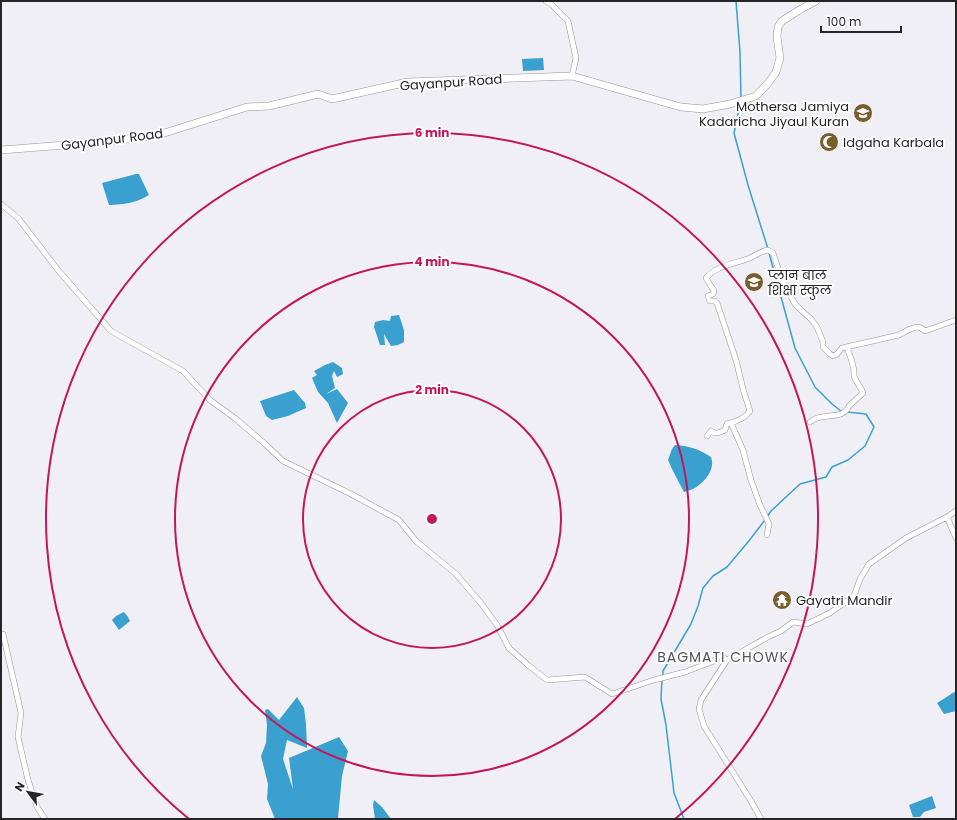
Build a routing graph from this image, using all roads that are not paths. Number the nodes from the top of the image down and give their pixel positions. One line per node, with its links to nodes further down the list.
1 (546, 1): 3 (street)
2 (816, 1): 3 (street, Gayanpur Road)
3 (572, 76): 4 (street, Gayanpur Road)
4 (1, 150)
5 (1, 204): 16 (street)
6 (956, 320): 7 (street)
7 (847, 347): 8 (street); 9 (street)
8 (810, 422)
9 (731, 423): 10 (street); 13 (street)
10 (707, 436)
11 (956, 511): 12 (street)
12 (947, 517): 14 (street); 16 (street)
13 (767, 535)
14 (956, 538)
15 (3, 634): 17 (street)
16 (727, 660): 18 (street)
17 (45, 819)
18 (761, 819)

